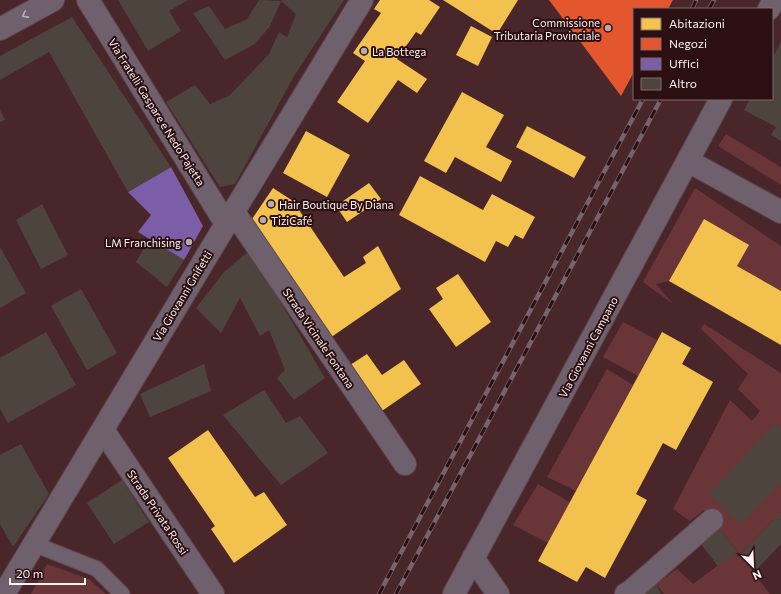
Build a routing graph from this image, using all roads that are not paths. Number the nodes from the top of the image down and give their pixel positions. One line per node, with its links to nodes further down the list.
1 (53, 0): 4 (street, one-way to 4)
2 (88, 0): 8 (street, Via Fratelli Gaspare e Nedo Pajetta)
3 (362, 0): 8 (street, Via Giovanni Gnifetti)
4 (0, 28)
5 (720, 100): 6 (street, Via Giovanni Campano)
6 (688, 161): 7 (street); 13 (street, Via Giovanni Campano)
7 (781, 212)
8 (230, 217): 9 (street, Via Giovanni Gnifetti); 10 (street, Strada Vicinale Fontana)
9 (103, 430): 12 (street, Via Giovanni Gnifetti); 16 (street, Strada Privata Rossi)
10 (405, 464)
11 (712, 520): 19 (street)
12 (34, 544): 14 (street, Via Giovanni Gnifetti); 15 (lane)
13 (473, 558): 17 (street, Via Giovanni Campano); 18 (street)
14 (4, 594)
15 (122, 594)
16 (213, 594)
17 (454, 594)
18 (498, 594)
19 (626, 594)

